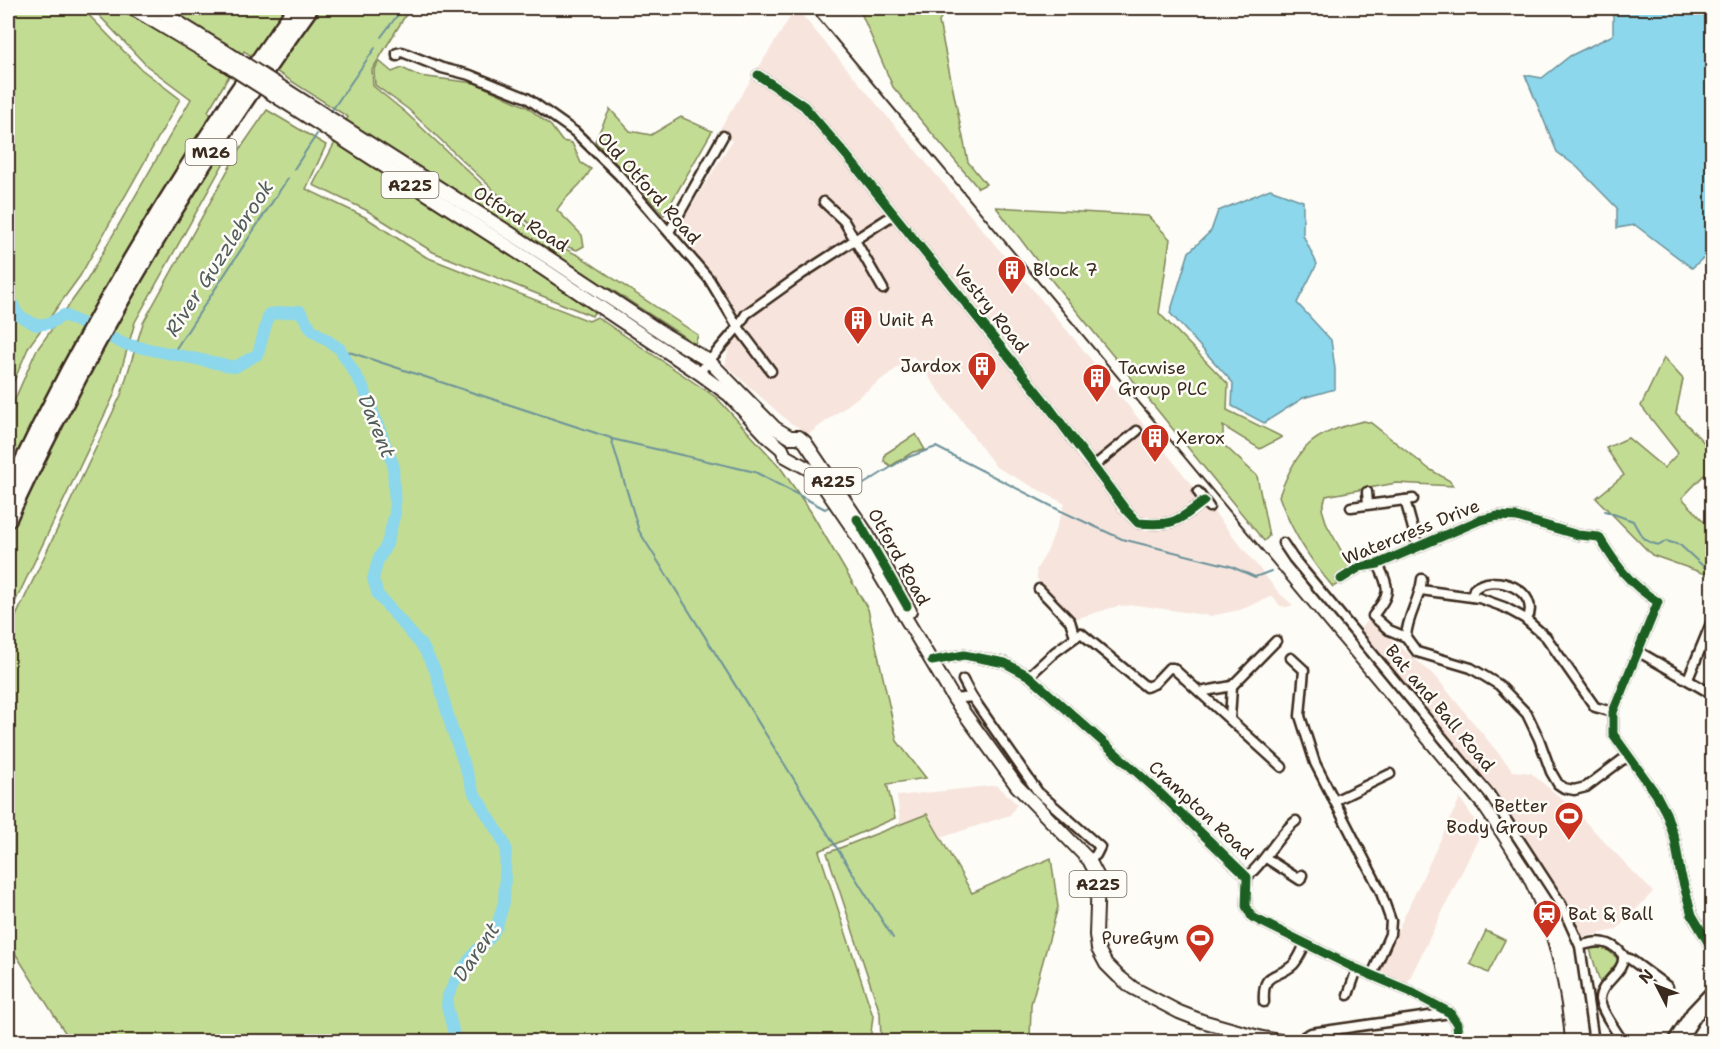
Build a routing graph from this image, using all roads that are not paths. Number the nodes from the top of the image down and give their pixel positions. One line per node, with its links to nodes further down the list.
1 (132, 8): 5 (main road, A225)
2 (155, 8): 5 (main road, A225)
3 (296, 8): 15 (highway, M26)
4 (310, 8): 15 (highway, M26)
5 (217, 53): 8 (main road, Otford Road / A225, bridge)
6 (397, 56): 12 (street, Old Otford Road)
7 (758, 75): 11 (street, Vestry Road)
8 (283, 95): 17 (main road, Otford Road / A225); 20 (main road, Otford Road / A225)
9 (723, 136): 12 (street)
10 (824, 202): 13 (street)
11 (893, 215): 13 (street); 26 (street, Vestry Road)
12 (669, 232): 16 (street, Old Otford Road)
13 (855, 241): 14 (street); 16 (street)
14 (883, 289)
15 (115, 299): 18 (highway, M26)
16 (738, 327): 17 (street); 19 (street, Old Otford Road)
17 (709, 361): 20 (street); 22 (main road, Otford Road / A225)
18 (76, 370): 27 (highway, M26); 32 (highway, M26)
19 (771, 371)
20 (699, 373): 24 (main road, Otford Road / A225)
21 (1137, 431): 26 (street)
22 (790, 437): 23 (main road, Otford Road / A225); 24 (main road)
23 (806, 445): 25 (main road, A225); 48 (main road, Otford Road / A225)
24 (782, 449): 25 (main road, Otford Road / A225)
25 (794, 460): 48 (main road, Otford Road / A225)
26 (1094, 466): 28 (street, Vestry Road)
27 (8, 492)
28 (1198, 492)
29 (1367, 492): 30 (street)
30 (1368, 504): 31 (street); 34 (street)
31 (1351, 507)
32 (8, 519)
33 (1283, 543): 69 (street, Bat and Ball Road)
34 (1418, 547): 35 (street, Watercress Drive); 46 (street, Watercress Drive)
35 (1378, 564): 36 (street, Watercress Drive); 44 (street)
36 (1341, 579)
37 (1422, 579): 39 (street)
38 (1040, 590): 43 (street)
39 (1421, 590): 40 (street); 44 (street)
40 (1472, 597): 41 (street); 41 (street)
41 (1527, 620): 57 (street)
42 (1713, 621): 50 (street)
43 (1074, 636): 49 (street); 53 (street)
44 (1406, 637): 59 (street)
45 (1276, 641): 52 (street)
46 (1639, 652): 50 (street); 57 (street)
47 (1292, 658): 62 (street)
48 (932, 661): 49 (street, Crampton Road); 56 (main road, Otford Road / A225)
49 (1029, 676): 67 (street, Crampton Road)
50 (1688, 679): 54 (street)
51 (963, 680): 55 (street, Otford Road)
52 (1232, 686): 53 (street); 58 (street)
53 (1200, 692): 58 (street)
54 (1713, 694)
55 (972, 697): 56 (street); 65 (street, Otford Road)
56 (954, 699): 65 (main road, Otford Road / A225)
57 (1613, 712): 59 (street)
58 (1230, 719): 60 (street)
59 (1628, 758): 70 (street)
60 (1282, 767)
61 (1390, 774): 62 (street)
62 (1334, 801): 73 (street)
63 (1296, 820): 64 (street)
64 (1266, 858): 66 (street); 67 (street)
65 (1089, 860): 80 (main road, Otford Road / A225)
66 (1302, 875)
67 (1247, 877): 68 (street, Crampton Road)
68 (1305, 944): 72 (street, Crampton Road); 77 (street)
69 (1580, 946): 71 (street); 82 (street, Bat and Ball Road)
70 (1713, 949)
71 (1623, 957): 74 (street); 83 (street)
72 (1357, 969): 73 (street, Crampton Road); 75 (street)
73 (1372, 975): 78 (street, Crampton Road)
74 (1668, 987)
75 (1348, 994)
76 (1713, 995): 84 (highway)
77 (1263, 1002)
78 (1450, 1013): 79 (street); 81 (street, Crampton Road)
79 (1305, 1036)
80 (1286, 1041)
81 (1458, 1041)
82 (1594, 1041)
83 (1623, 1041)
84 (1676, 1041)

